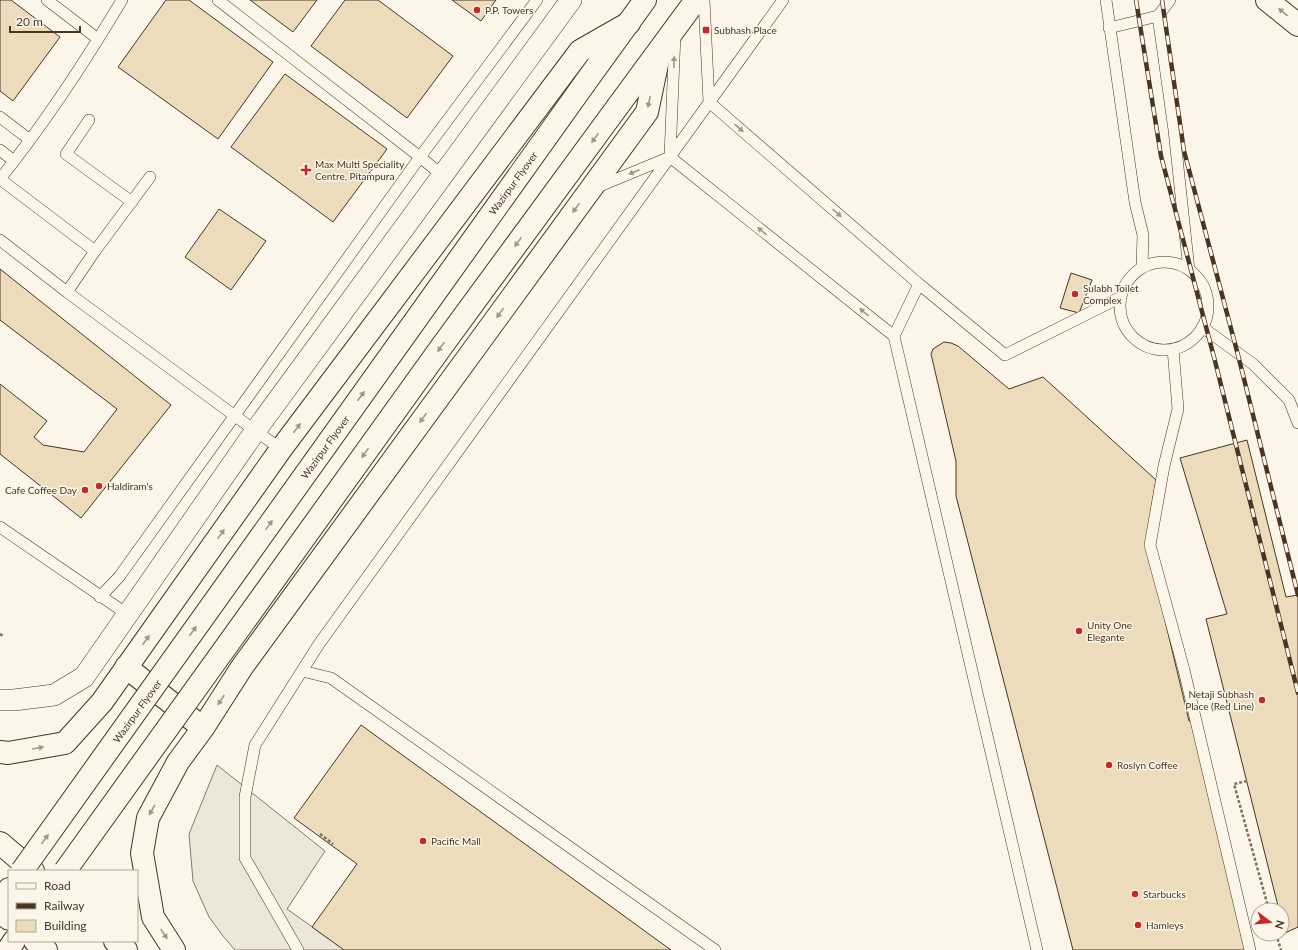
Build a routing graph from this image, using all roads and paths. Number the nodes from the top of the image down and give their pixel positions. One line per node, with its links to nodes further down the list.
1 (47, 0): 18 (lane)
2 (122, 0): 18 (lane)
3 (218, 0): 25 (lane)
4 (537, 0): 25 (lane)
5 (571, 0): 28 (street)
6 (645, 0): 14 (main road, Wazirpur Flyover)
7 (696, 0): 16 (main road)
8 (704, 0): 20 (lane)
9 (783, 0): 20 (lane)
10 (1106, 0): 17 (lane)
11 (1170, 0): 13 (lane)
12 (1267, 0): 15 (main road, one-way to 12)
13 (1158, 16): 17 (lane); 36 (lane)
14 (628, 23): 46 (main road, one-way to 14); 59 (main road, Wazirpur Flyover, one-way to 14, bridge)
15 (1298, 25)
16 (676, 28): 19 (main road); 26 (lane, one-way to 16)
17 (1109, 28): 35 (lane)
18 (98, 39): 23 (lane)
19 (660, 50): 31 (main road, one-way to 31); 61 (main road, one-way to 61, bridge)
20 (709, 102): 26 (lane); 37 (lane, one-way to 37)
21 (0, 117): 23 (lane)
22 (89, 120): 32 (lane)
23 (30, 140): 27 (lane)
24 (0, 150): 27 (lane)
25 (420, 157): 28 (lane); 43 (lane)
26 (670, 157): 31 (lane, one-way to 31); 41 (lane, one-way to 26); 51 (lane)
27 (14, 161): 30 (lane)
28 (442, 175): 45 (street)
29 (150, 177): 32 (lane)
30 (0, 179): 34 (lane)
31 (588, 191): 53 (main road, one-way to 53)
32 (132, 202): 34 (lane)
33 (0, 240): 38 (lane)
34 (96, 251): 38 (lane)
35 (1142, 267): 36 (lane); 39 (lane)
36 (1189, 270): 40 (lane)
37 (919, 284): 39 (lane); 41 (lane)
38 (68, 292): 43 (lane)
39 (1121, 297): 42 (lane)
40 (1202, 326): 42 (lane); 44 (lane)
41 (894, 336): 74 (lane)
42 (1173, 348): 75 (lane)
43 (235, 416): 45 (lane); 48 (lane)
44 (1298, 423)
45 (256, 430): 46 (lane); 49 (street)
46 (281, 449): 50 (main road, one-way to 46)
47 (0, 528): 48 (lane)
48 (100, 597): 49 (lane)
49 (127, 614): 52 (street)
50 (126, 667): 53 (main road); 54 (main road, one-way to 50)
51 (302, 671): 72 (lane); 73 (lane)
52 (0, 700)
53 (203, 728): 71 (main road, one-way to 71)
54 (0, 752)
55 (1247, 781): 64 (path)
56 (320, 834): 58 (path)
57 (0, 843): 60 (main road)
58 (332, 844)
59 (23, 870)
60 (32, 870)
61 (66, 870)
62 (8, 890): 63 (main road)
63 (0, 902)
64 (1267, 902)
65 (0, 911): 66 (main road)
66 (8, 918)
67 (37, 942): 69 (main road)
68 (116, 942): 70 (main road)
69 (46, 950)
70 (126, 950)
71 (174, 950)
72 (298, 950)
73 (715, 950)
74 (1038, 950)
75 (1250, 950)

